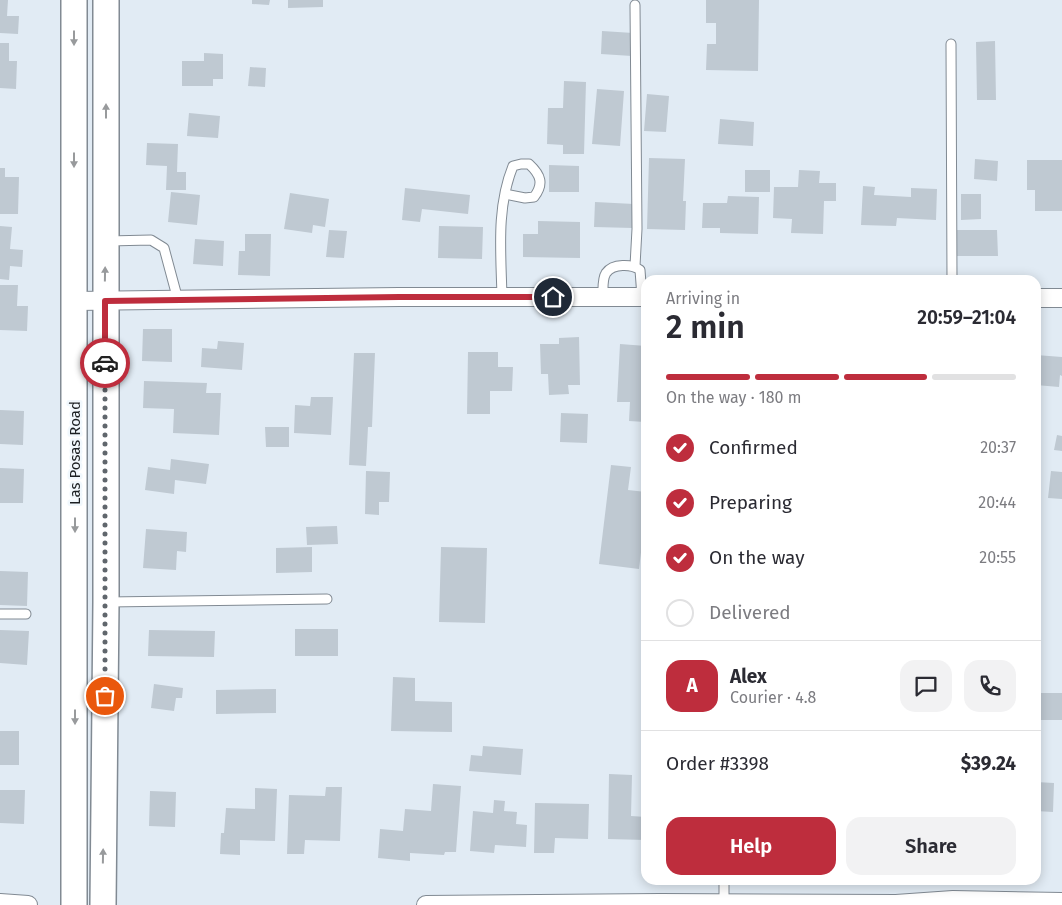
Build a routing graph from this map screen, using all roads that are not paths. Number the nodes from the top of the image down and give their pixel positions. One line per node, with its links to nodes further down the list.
1 (74, 0): 16 (main road, Las Posas Road, one-way to 16)
2 (106, 0): 6 (main road, Las Posas Road, one-way to 2)
3 (635, 5): 7 (lane)
4 (951, 44): 9 (lane)
5 (505, 194): 5 (lane); 10 (lane)
6 (106, 241): 15 (lane); 17 (main road, Las Posas Road, one-way to 6)
7 (636, 266): 8 (lane); 11 (lane)
8 (642, 275)
9 (952, 275)
10 (502, 297): 11 (street); 15 (street)
11 (603, 297): 12 (street)
12 (641, 297)
13 (1041, 298): 14 (street)
14 (1062, 298)
15 (178, 300): 17 (street)
16 (75, 301): 17 (street); 29 (main road, Las Posas Road, one-way to 29)
17 (105, 301): 19 (main road, Las Posas Road)
18 (327, 599): 19 (lane)
19 (106, 602): 30 (main road, Las Posas Road, one-way to 19)
20 (0, 614): 21 (lane)
21 (26, 614)
22 (724, 885): 25 (lane)
23 (1062, 902): 27 (street)
24 (0, 903): 28 (street)
25 (724, 903): 26 (street); 27 (street)
26 (660, 904): 31 (street)
27 (1040, 904)
28 (28, 905)
29 (74, 905)
30 (103, 905)
31 (426, 905)

